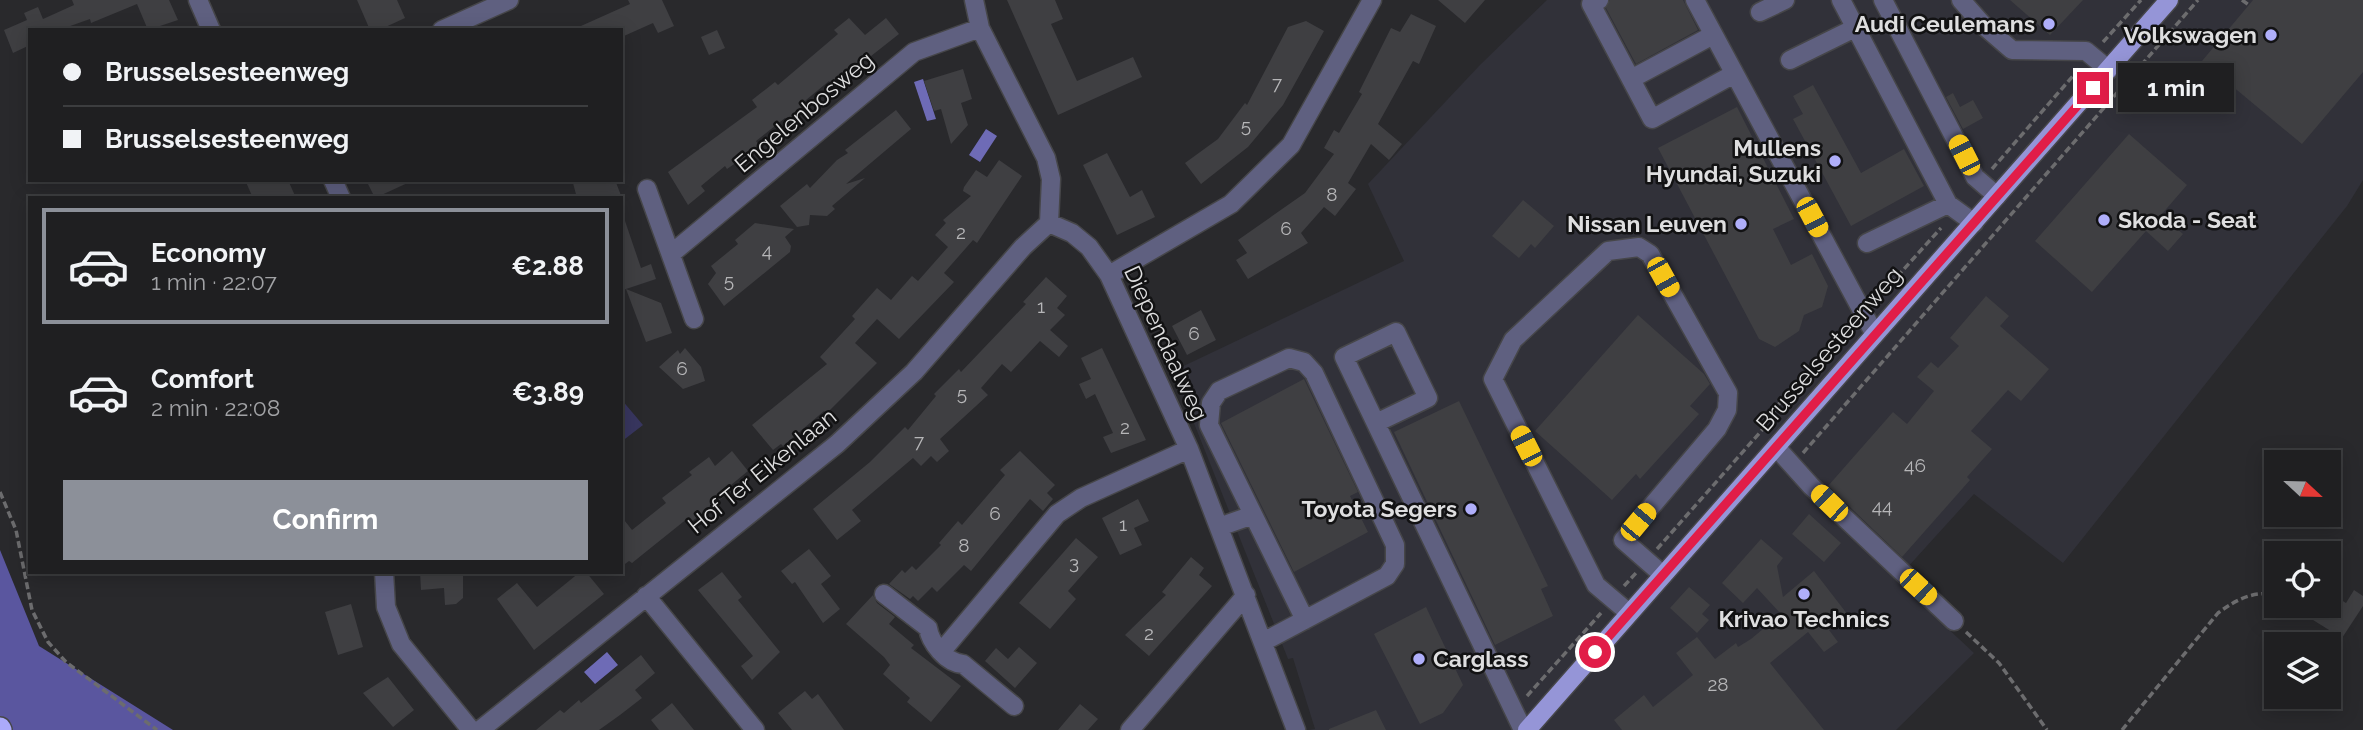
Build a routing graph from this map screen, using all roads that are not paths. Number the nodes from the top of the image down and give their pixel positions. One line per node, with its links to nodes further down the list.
1 (198, 0): 13 (street)
2 (509, 0): 14 (street)
3 (974, 0): 15 (street)
4 (1372, 0): 29 (street)
5 (1599, 0): 21 (street)
6 (1695, 0): 17 (street)
7 (1785, 0): 12 (street)
8 (1841, 0): 16 (street)
9 (1883, 0): 23 (street)
10 (1961, 0): 19 (street)
11 (2169, 0): 19 (main road, Brusselsesteenweg)
12 (1760, 12)
13 (210, 28)
14 (446, 28)
15 (980, 28): 25 (street); 28 (street, Engelenbosweg)
16 (1855, 28): 18 (street); 24 (street)
17 (1713, 35): 20 (street); 21 (street)
18 (1790, 60)
19 (2109, 70): 23 (main road, Brusselsesteenweg)
20 (1734, 74): 21 (street); 31 (street)
21 (1631, 79)
22 (647, 189): 28 (street)
23 (1997, 196): 26 (main road, Brusselsesteenweg)
24 (1952, 207): 26 (street); 27 (street)
25 (1049, 223): 29 (street, Diependaalweg); 42 (street, Hof Ter Eikenlaan)
26 (1974, 223): 31 (main road, Brusselsesteenweg)
27 (1867, 243)
28 (671, 254): 30 (street)
29 (1109, 275): 34 (street, Diependaalweg)
30 (694, 319)
31 (1874, 333): 33 (main road, Brusselsesteenweg)
32 (1376, 423): 32 (street); 55 (street)
33 (1776, 447): 40 (main road, Brusselsesteenweg); 46 (street)
34 (1189, 449): 38 (street, Diependaalweg); 48 (street)
35 (1550, 454): 36 (street)
36 (1538, 468): 40 (street); 44 (street)
37 (1253, 515): 38 (street); 45 (street); 45 (street)
38 (1219, 527): 43 (street, Diependaalweg)
39 (384, 574): 50 (street)
40 (1663, 575): 44 (main road, Brusselsesteenweg)
41 (884, 594): 48 (street)
42 (646, 596): 51 (street, Hof Ter Eikenlaan); 52 (street)
43 (1246, 596): 47 (street, Diependaalweg); 53 (street)
44 (1629, 613): 55 (main road, Brusselsesteenweg)
45 (1305, 620): 47 (street)
46 (1954, 621)
47 (1263, 642): 54 (street, Diependaalweg)
48 (942, 652): 49 (street)
49 (1014, 706)
50 (471, 730)
51 (480, 730)
52 (755, 730)
53 (1130, 730)
54 (1296, 730)
55 (1525, 730)

